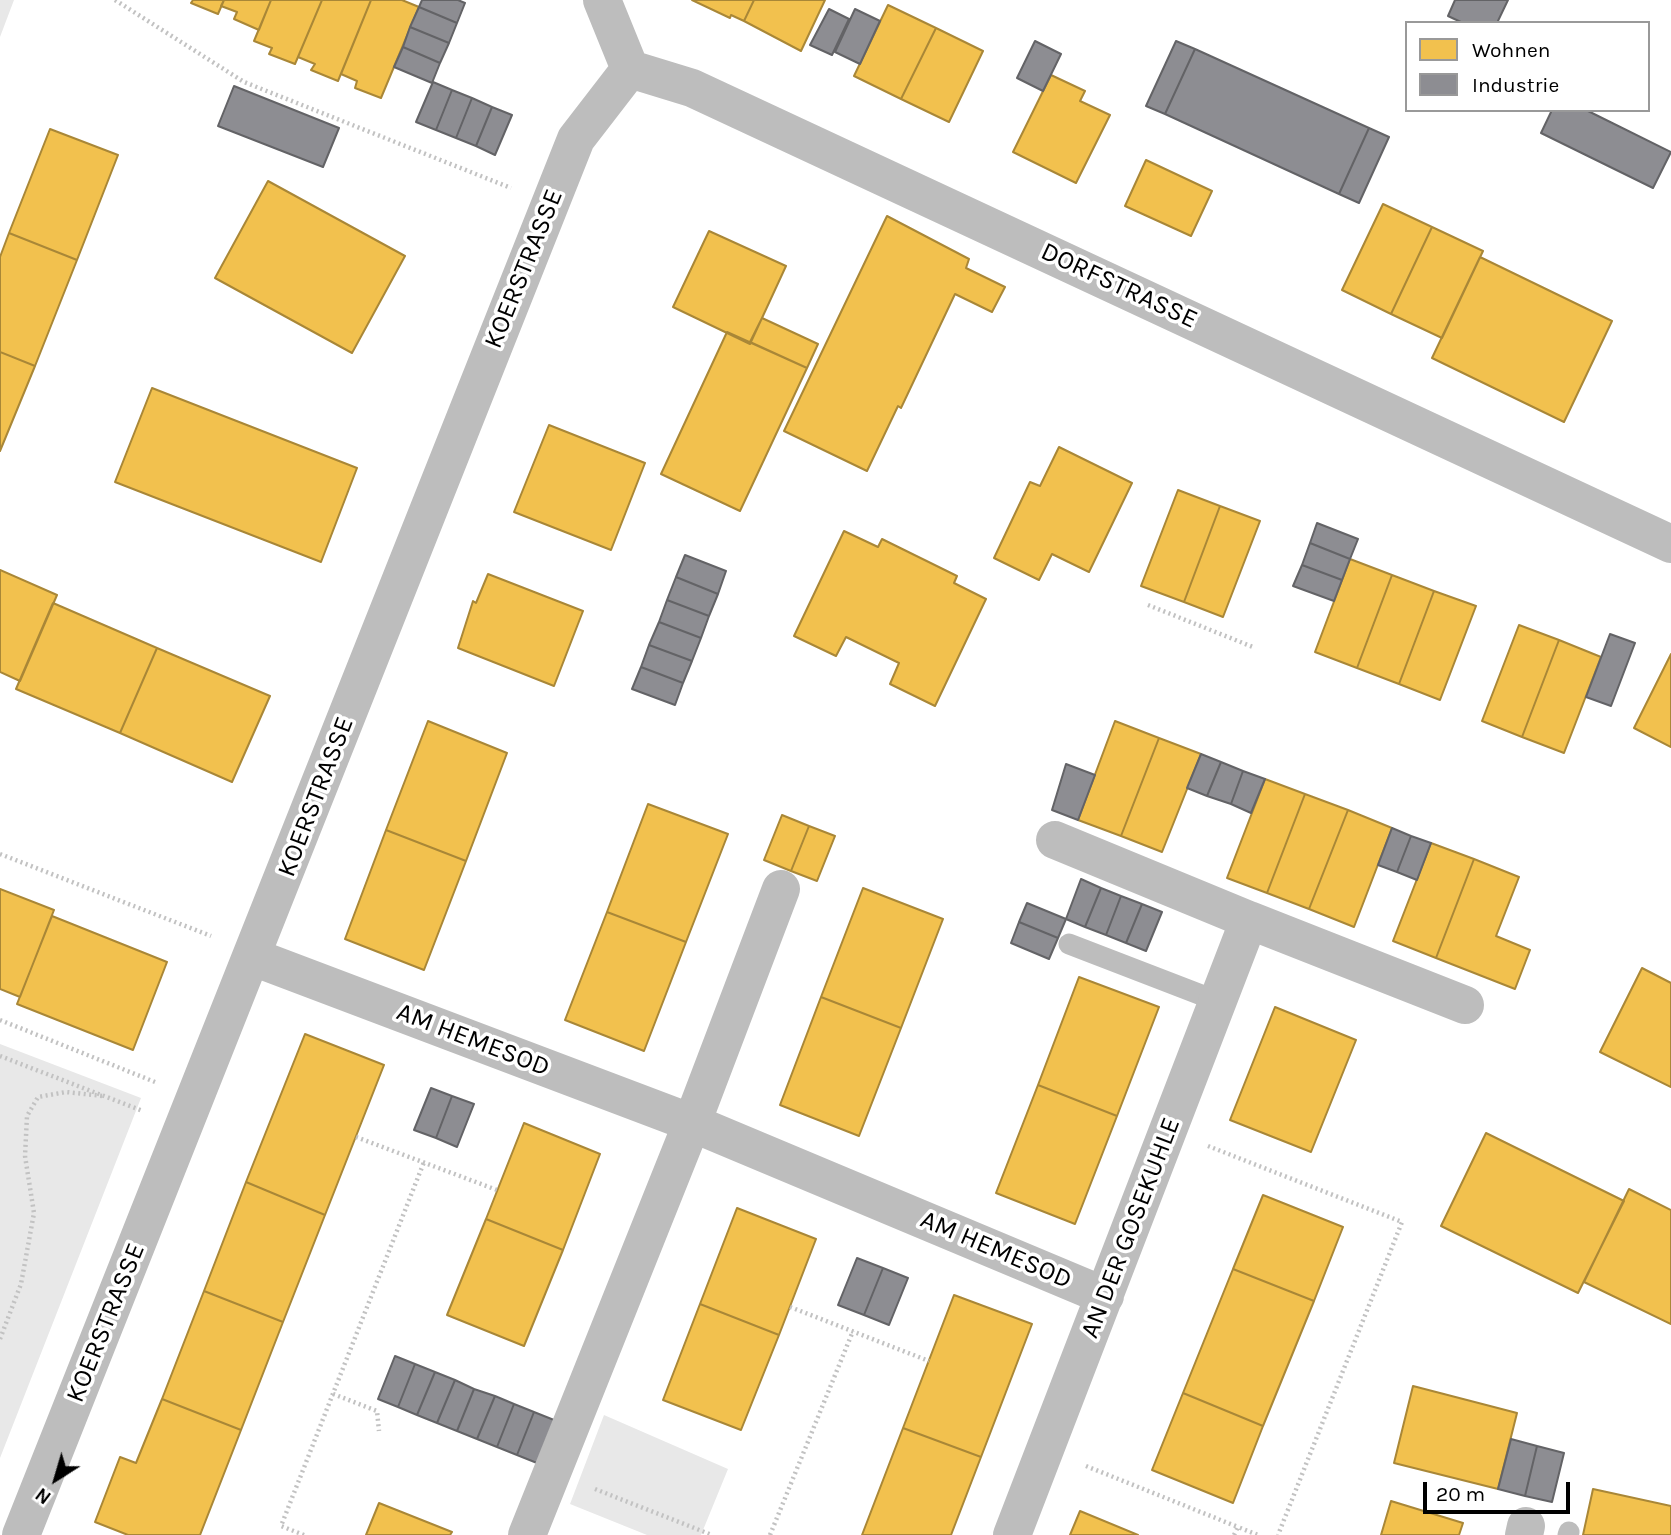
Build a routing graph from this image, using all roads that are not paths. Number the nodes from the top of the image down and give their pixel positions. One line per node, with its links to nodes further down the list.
1 (602, 0): 2 (street)
2 (629, 69): 3 (street, DORFSTRASSE); 8 (street, KOERSTRASSE)
3 (1671, 544)
4 (1055, 840): 6 (street)
5 (781, 889): 11 (street)
6 (1249, 920): 9 (street, AN DER GOSEKUHLE); 10 (street)
7 (1069, 944): 9 (lane)
8 (238, 949): 11 (street, AM HEMESOD); 13 (street, KOERSTRASSE)
9 (1217, 1001): 12 (street, AN DER GOSEKUHLE)
10 (1465, 1005)
11 (692, 1123): 12 (street, AM HEMESOD); 14 (street)
12 (1105, 1296): 15 (street, AN DER GOSEKUHLE)
13 (21, 1535)
14 (527, 1535)
15 (1012, 1535)

